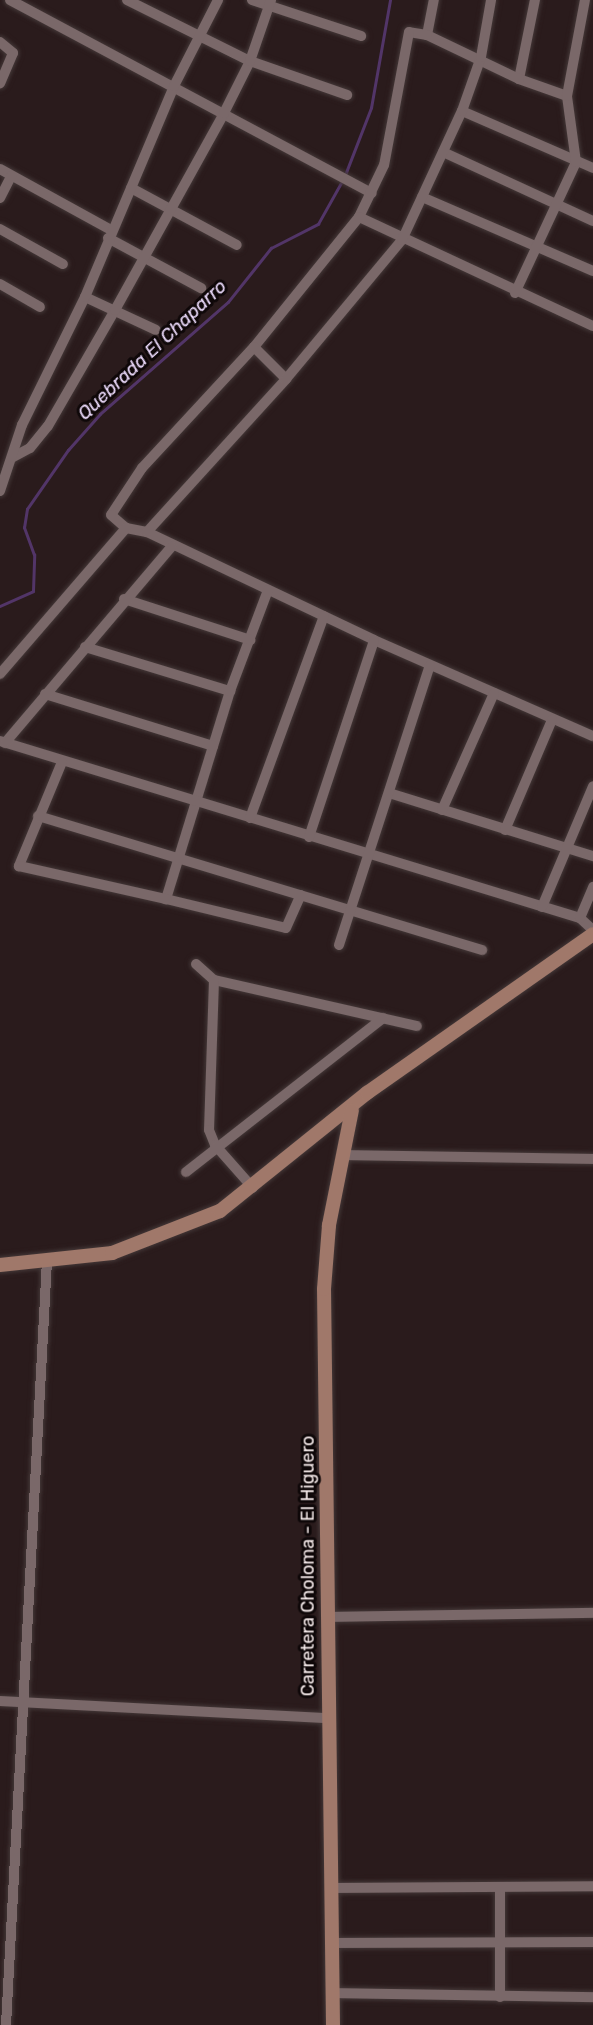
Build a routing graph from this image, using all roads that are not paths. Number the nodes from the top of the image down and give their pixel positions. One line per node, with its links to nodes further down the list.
1 (10, 0): 18 (street)
2 (127, 0): 12 (street)
3 (218, 0): 12 (street)
4 (252, 0): 9 (street)
5 (434, 0): 10 (street)
6 (491, 0): 14 (street)
7 (535, 0): 16 (street)
8 (585, 0): 20 (street)
9 (270, 4): 11 (street); 15 (street)
10 (427, 35): 14 (street); 29 (street)
11 (360, 36)
12 (201, 37): 15 (street); 18 (street)
13 (0, 42): 17 (street)
14 (481, 57): 16 (street); 21 (street)
15 (250, 61): 19 (street); 22 (street)
16 (519, 79): 20 (street)
17 (0, 83)
18 (174, 86): 22 (street); 28 (street)
19 (347, 96)
20 (567, 96): 24 (street)
21 (462, 111): 23 (street); 24 (street)
22 (224, 113): 29 (street); 33 (street)
23 (443, 152): 30 (street); 32 (street)
24 (576, 162): 25 (street); 32 (street)
25 (593, 168)
26 (0, 169): 27 (street)
27 (11, 176): 31 (street); 37 (street)
28 (131, 188): 33 (street); 37 (street)
29 (372, 193): 34 (street)
30 (422, 197): 38 (street); 39 (street)
31 (0, 198)
32 (556, 204): 35 (street); 39 (street)
33 (169, 210): 40 (street); 41 (street)
34 (359, 217): 38 (street); 52 (street)
35 (593, 221)
36 (0, 229): 42 (street)
37 (110, 234): 41 (street); 47 (street)
38 (402, 240): 46 (street); 53 (street)
39 (537, 244): 43 (street); 46 (street)
40 (237, 245)
41 (142, 257): 45 (street); 49 (street)
42 (63, 264)
43 (593, 271)
44 (0, 284): 48 (street)
45 (201, 288)
46 (515, 293): 50 (street)
47 (85, 297): 49 (street); 54 (street)
48 (40, 307)
49 (115, 310): 51 (street); 54 (street)
50 (593, 326)
51 (156, 330)
52 (254, 347): 53 (street); 56 (street)
53 (286, 379): 57 (street)
54 (13, 457): 55 (street)
55 (0, 491)
56 (126, 528): 57 (street); 66 (street)
57 (146, 532): 58 (street)
58 (171, 547): 59 (street); 60 (street)
59 (268, 590): 61 (street); 62 (street)
60 (124, 599): 62 (street); 64 (street)
61 (324, 616): 63 (street); 80 (street)
62 (250, 640): 67 (street)
63 (374, 640): 65 (street); 82 (street)
64 (85, 647): 67 (street); 69 (street)
65 (430, 665): 68 (street); 76 (street)
66 (0, 674)
67 (230, 691): 73 (street)
68 (494, 693): 70 (street); 78 (street)
69 (45, 694): 72 (street); 73 (street)
70 (552, 720): 71 (street); 81 (street)
71 (593, 736)
72 (2, 742): 74 (street)
73 (213, 746): 77 (street)
74 (62, 762): 77 (street); 79 (street)
75 (593, 786): 83 (street)
76 (389, 793): 78 (street); 86 (street)
77 (197, 802): 80 (street); 85 (street)
78 (442, 810): 81 (street)
79 (38, 816): 85 (street); 89 (street)
80 (250, 818): 82 (street)
81 (505, 830): 83 (street)
82 (309, 837): 86 (street)
83 (564, 845): 84 (street); 90 (street)
84 (593, 856)
85 (178, 857): 88 (street); 89 (street)
86 (368, 857): 90 (street); 91 (street)
87 (593, 887): 92 (street)
88 (301, 895): 89 (street); 91 (street)
89 (166, 899)
90 (542, 907): 92 (street)
91 (350, 910): 95 (street); 96 (street)
92 (580, 918): 93 (street)
93 (593, 932): 101 (main road)
94 (593, 943): 101 (main road)
95 (339, 945)
96 (482, 950)
97 (196, 964): 98 (street)
98 (214, 980): 99 (street); 102 (street)
99 (383, 1018): 100 (street); 102 (street)
100 (417, 1026)
101 (352, 1110): 103 (main road, Carretera Choloma - El Higuero); 106 (main road)
102 (215, 1145): 105 (street); 106 (street)
103 (344, 1155): 104 (street); 110 (main road, Carretera Choloma - El Higuero)
104 (593, 1159)
105 (186, 1172)
106 (253, 1188): 107 (main road)
107 (47, 1261): 108 (main road); 112 (street)
108 (0, 1265)
109 (593, 1613): 110 (street)
110 (329, 1617): 113 (main road, Carretera Choloma - El Higuero)
111 (0, 1701): 112 (street)
112 (22, 1702): 113 (street); 123 (street)
113 (329, 1718): 116 (main road, Carretera Choloma - El Higuero)
114 (593, 1886): 115 (street)
115 (500, 1887): 116 (street); 117 (street)
116 (332, 1888): 119 (main road, Carretera Choloma - El Higuero)
117 (499, 1942): 118 (street); 119 (street); 121 (street)
118 (593, 1942)
119 (334, 1943): 120 (main road, Carretera Choloma - El Higuero)
120 (333, 1993): 121 (street); 124 (main road, Carretera Choloma - El Higuero)
121 (500, 1997): 122 (street)
122 (593, 1997)
123 (6, 2025)
124 (333, 2025)

